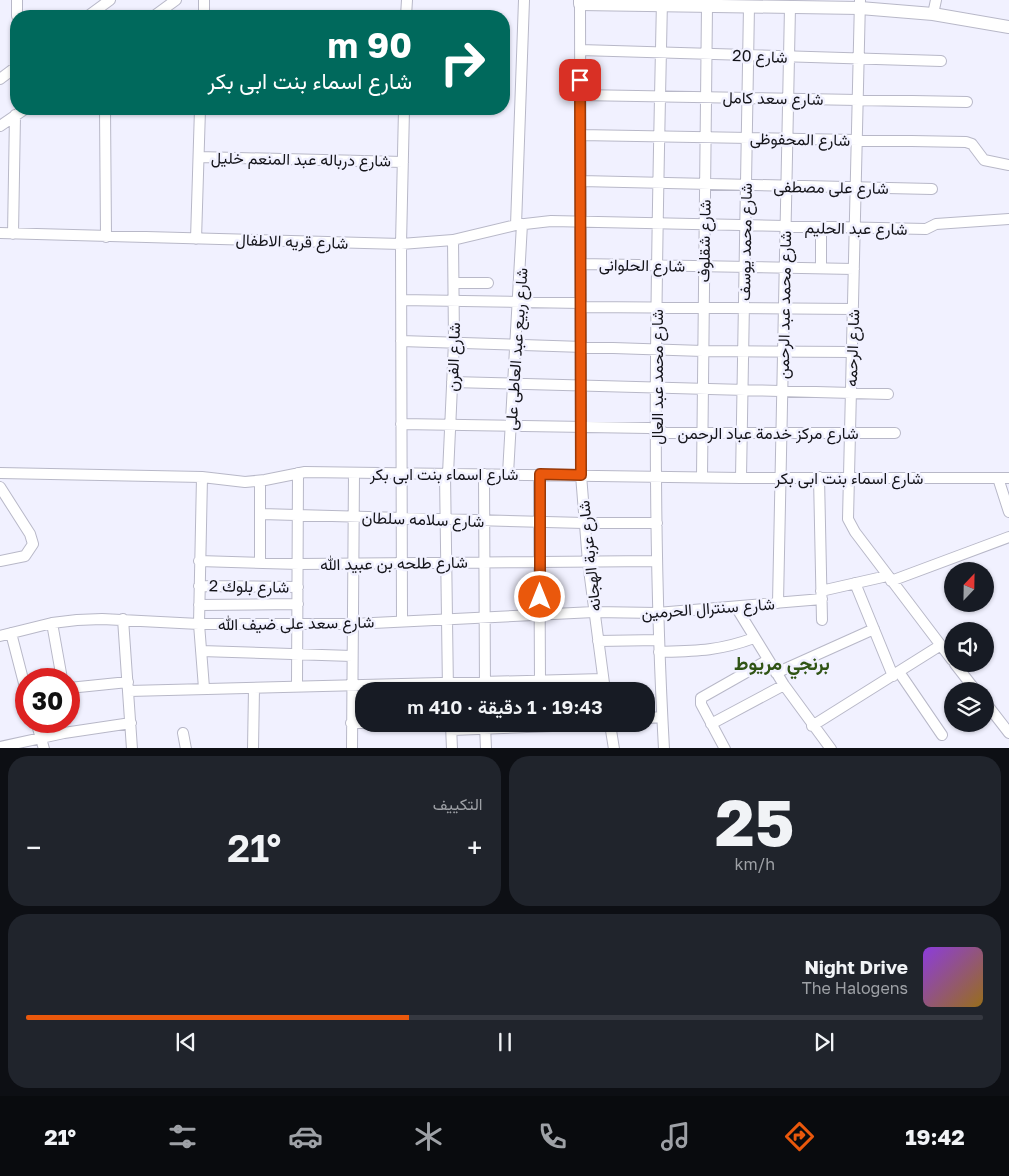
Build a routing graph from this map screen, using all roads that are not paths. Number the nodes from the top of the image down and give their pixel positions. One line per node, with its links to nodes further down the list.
1 (110, 0): 12 (street)
2 (176, 0): 13 (street)
3 (524, 0): 53 (street, شارع ربيع عبد العاطى على)
4 (936, 0): 14 (street)
5 (580, 2): 6 (street); 16 (street, شارع عزبة الهجانه)
6 (662, 3): 11 (street); 17 (street, شارع محمد عبد العال)
7 (729, 3): 8 (street); 11 (street)
8 (753, 4): 10 (street); 19 (street, شارع محمد يوسف)
9 (860, 4): 10 (street); 14 (street); 21 (street, شارع الرحمه)
10 (786, 5): 20 (street, شارع محمد عبد الرحمن)
11 (707, 6): 18 (street, شارع شقلوف)
12 (96, 10)
13 (162, 10)
14 (933, 14): 15 (street)
15 (1009, 27)
16 (580, 50): 17 (street, شارع 20); 23 (street, شارع عزبة الهجانه)
17 (661, 53): 18 (street, شارع 20); 24 (street, شارع محمد عبد العال)
18 (707, 54): 19 (street, شارع 20); 25 (street, شارع شقلوف)
19 (748, 56): 20 (street, شارع 20); 26 (street, شارع محمد يوسف)
20 (789, 57): 21 (street, شارع 20); 27 (street, شارع محمد عبد الرحمن)
21 (859, 59): 22 (street, شارع 20); 28 (street, شارع الرحمه)
22 (941, 62)
23 (580, 95): 24 (street, شارع سعد كامل); 35 (street, شارع عزبة الهجانه)
24 (661, 96): 25 (street, شارع سعد كامل); 36 (street, شارع محمد عبد العال)
25 (706, 97): 26 (street, شارع سعد كامل); 37 (street, شارع شقلوف)
26 (748, 98): 27 (street, شارع سعد كامل); 38 (street, شارع محمد يوسف)
27 (788, 99): 28 (street, شارع سعد كامل); 39 (street, شارع محمد عبد الرحمن)
28 (858, 100): 29 (street, شارع سعد كامل); 40 (street, شارع الرحمه)
29 (967, 102)
30 (105, 115): 62 (street)
31 (200, 115): 41 (street)
32 (404, 115): 42 (street)
33 (15, 116): 34 (street); 61 (street)
34 (0, 126)
35 (580, 135): 36 (street, شارع المحفوظى); 44 (street, شارع عزبة الهجانه)
36 (660, 137): 37 (street, شارع المحفوظى); 45 (street, شارع محمد عبد العال)
37 (706, 137): 38 (street, شارع المحفوظى); 46 (street, شارع شقلوف)
38 (747, 138): 39 (street, شارع المحفوظى); 47 (street, شارع محمد يوسف)
39 (787, 139): 40 (street, شارع المحفوظى); 48 (street, شارع محمد عبد الرحمن)
40 (857, 140): 43 (street, شارع المحفوظى); 49 (street, شارع الرحمه)
41 (199, 157): 42 (street, شارع درباله عبد المنعم خليل); 63 (street)
42 (403, 162): 65 (street)
43 (1009, 165)
44 (581, 181): 45 (street, شارع على مصطفى); 52 (street, شارع عزبة الهجانه)
45 (659, 183): 46 (street, شارع على مصطفى); 54 (street, شارع محمد عبد العال)
46 (705, 184): 47 (street, شارع على مصطفى); 55 (street, شارع شقلوف)
47 (746, 185): 48 (street, شارع على مصطفى); 56 (street, شارع محمد يوسف)
48 (786, 186): 49 (street, شارع على مصطفى); 57 (street, شارع محمد عبد الرحمن)
49 (856, 188): 50 (street, شارع على مصطفى); 59 (street, شارع الرحمه)
50 (932, 189)
51 (1009, 219): 59 (street, شارع عبد الحليم)
52 (581, 222): 53 (street, شارع قريه الاطفال); 54 (street, شارع عبد الحليم); 66 (street, شارع عزبة الهجانه)
53 (519, 224): 64 (street, شارع قريه الاطفال); 77 (street, شارع ربيع عبد العاطى على)
54 (659, 224): 55 (street, شارع عبد الحليم); 67 (street, شارع محمد عبد العال)
55 (705, 225): 56 (street, شارع عبد الحليم); 68 (street, شارع شقلوف)
56 (746, 226): 57 (street, شارع عبد الحليم); 69 (street, شارع محمد يوسف)
57 (786, 227): 58 (street, شارع عبد الحليم); 70 (street, شارع محمد عبد الرحمن)
58 (821, 228): 59 (street, شارع عبد الحليم); 71 (street)
59 (855, 229): 72 (street, شارع الرحمه)
60 (0, 233): 61 (street, شارع قريه الاطفال)
61 (13, 234): 62 (street, شارع قريه الاطفال)
62 (106, 237): 63 (street, شارع قريه الاطفال)
63 (196, 239): 65 (street, شارع قريه الاطفال)
64 (453, 240): 65 (street, شارع قريه الاطفال); 73 (street, شارع الفرن)
65 (400, 244): 75 (street)
66 (581, 264): 67 (street, شارع الحلوانى); 78 (street, شارع عزبة الهجانه)
67 (658, 266): 68 (street, شارع الحلوانى); 79 (street, شارع محمد عبد العال)
68 (704, 266): 69 (street, شارع الحلوانى); 80 (street, شارع شقلوف)
69 (745, 267): 70 (street, شارع الحلوانى); 81 (street, شارع محمد يوسف)
70 (785, 268): 71 (street, شارع الحلوانى); 82 (street, شارع محمد عبد الرحمن)
71 (821, 268): 72 (street, شارع الحلوانى)
72 (854, 269): 83 (street, شارع الرحمه)
73 (454, 283): 74 (street); 76 (street, شارع الفرن)
74 (488, 283)
75 (401, 300): 76 (street); 84 (street)
76 (455, 301): 77 (street); 85 (street, شارع الفرن)
77 (519, 301): 78 (street); 86 (street, شارع ربيع عبد العاطى على)
78 (581, 305): 79 (street); 87 (street, شارع عزبة الهجانه)
79 (657, 307): 80 (street); 88 (street, شارع محمد عبد العال)
80 (704, 308): 81 (street); 89 (street, شارع شقلوف)
81 (744, 308): 82 (street); 90 (street, شارع محمد يوسف)
82 (784, 308): 83 (street); 91 (street, شارع محمد عبد الرحمن)
83 (853, 309): 92 (street, شارع الرحمه)
84 (401, 341): 85 (street); 102 (street)
85 (454, 342): 86 (street); 93 (street, شارع الفرن)
86 (515, 343): 87 (street); 94 (street, شارع ربيع عبد العاطى على)
87 (581, 346): 88 (street); 95 (street, شارع عزبة الهجانه)
88 (657, 350): 89 (street); 96 (street, شارع محمد عبد العال)
89 (703, 351): 90 (street); 97 (street, شارع شقلوف)
90 (744, 351): 91 (street); 98 (street, شارع محمد يوسف)
91 (783, 351): 92 (street); 99 (street, شارع محمد عبد الرحمن)
92 (852, 352): 100 (street, شارع الرحمه)
93 (452, 382): 94 (street); 103 (street, شارع الفرن)
94 (514, 384): 95 (street); 104 (street, شارع ربيع عبد العاطى على)
95 (581, 387): 96 (street); 105 (street, شارع عزبة الهجانه)
96 (657, 389): 97 (street); 106 (street, شارع محمد عبد العال)
97 (703, 390): 98 (street); 107 (street, شارع شقلوف)
98 (743, 391): 99 (street); 108 (street, شارع محمد يوسف)
99 (782, 392): 100 (street); 109 (street, شارع محمد عبد الرحمن)
100 (850, 393): 101 (street); 110 (street, شارع الرحمه)
101 (888, 394)
102 (401, 424): 103 (street, شارع مركز خدمة عباد الرحمن); 115 (street)
103 (450, 425): 104 (street, شارع مركز خدمة عباد الرحمن); 116 (street, شارع الفرن)
104 (511, 426): 105 (street, شارع مركز خدمة عباد الرحمن); 118 (street, شارع ربيع عبد العاطى على)
105 (581, 426): 106 (street, شارع مركز خدمة عباد الرحمن); 120 (street, شارع عزبة الهجانه)
106 (657, 430): 107 (street, شارع مركز خدمة عباد الرحمن); 122 (street, شارع محمد عبد العال)
107 (702, 433): 108 (street, شارع مركز خدمة عباد الرحمن); 123 (street, شارع شقلوف)
108 (742, 433): 109 (street, شارع مركز خدمة عباد الرحمن); 126 (street, شارع محمد يوسف)
109 (782, 433): 110 (street, شارع مركز خدمة عباد الرحمن); 127 (street, شارع محمد عبد الرحمن)
110 (850, 433): 111 (street, شارع مركز خدمة عباد الرحمن); 125 (street, شارع الرحمه)
111 (895, 433)
112 (298, 472): 114 (street, شارع اسماء بنت ابى بكر); 130 (street, شارع اسماء بنت ابى بكر); 134 (street)
113 (0, 473): 121 (street, شارع اسماء بنت ابى بكر)
114 (354, 473): 115 (street, شارع اسماء بنت ابى بكر); 135 (street)
115 (401, 473): 116 (street, شارع اسماء بنت ابى بكر); 136 (street)
116 (446, 474): 117 (street, شارع اسماء بنت ابى بكر); 137 (street, شارع الفرن)
117 (484, 474): 118 (street, شارع اسماء بنت ابى بكر); 138 (street)
118 (508, 474): 119 (street, شارع اسماء بنت ابى بكر)
119 (540, 474): 120 (street, شارع اسماء بنت ابى بكر); 139 (street)
120 (581, 475): 122 (street, شارع اسماء بنت ابى بكر); 140 (street, شارع عزبة الهجانه)
121 (202, 476): 130 (street, شارع اسماء بنت ابى بكر); 144 (street)
122 (657, 476): 123 (street, شارع اسماء بنت ابى بكر); 141 (street, شارع محمد عبد العال)
123 (702, 477): 126 (street, شارع اسماء بنت ابى بكر)
124 (819, 477): 125 (street, شارع اسماء بنت ابى بكر); 127 (street, شارع اسماء بنت ابى بكر); 158 (street)
125 (848, 477): 128 (street, شارع اسماء بنت ابى بكر); 154 (street, شارع الرحمه)
126 (742, 478): 127 (street, شارع اسماء بنت ابى بكر)
127 (781, 478): 160 (street, شارع محمد عبد الرحمن)
128 (998, 478): 129 (street, شارع اسماء بنت ابى بكر); 132 (street)
129 (1009, 478)
130 (260, 481): 133 (street)
131 (0, 487): 143 (street)
132 (1009, 512)
133 (261, 514): 134 (street, شارع سلامه سلطان); 151 (street)
134 (298, 516): 135 (street, شارع سلامه سلطان); 153 (street)
135 (354, 517): 136 (street, شارع سلامه سلطان); 152 (street)
136 (401, 518): 137 (street, شارع سلامه سلطان); 146 (street)
137 (445, 519): 138 (street, شارع سلامه سلطان); 147 (street, شارع الفرن)
138 (484, 520): 139 (street, شارع سلامه سلطان); 148 (street)
139 (540, 522): 140 (street, شارع سلامه سلطان); 149 (street)
140 (584, 523): 141 (street, شارع سلامه سلطان); 150 (street, شارع عزبة الهجانه)
141 (657, 523): 145 (street, شارع محمد عبد العال)
142 (1009, 537): 154 (street, شارع سنترال الحرمين)
143 (0, 560)
144 (199, 561): 151 (street, شارع طلحه بن عبيد الله); 156 (street)
145 (657, 561): 150 (street, شارع طلحه بن عبيد الله); 164 (street, شارع محمد عبد العال)
146 (401, 562): 147 (street, شارع طلحه بن عبيد الله); 152 (street, شارع طلحه بن عبيد الله); 170 (street)
147 (444, 562): 148 (street, شارع طلحه بن عبيد الله); 167 (street, شارع الفرن)
148 (484, 562): 149 (street, شارع طلحه بن عبيد الله); 166 (street)
149 (540, 562): 150 (street, شارع طلحه بن عبيد الله); 165 (street)
150 (588, 562): 163 (street, شارع عزبة الهجانه)
151 (260, 563): 153 (street, شارع طلحه بن عبيد الله)
152 (354, 563): 153 (street, شارع طلحه بن عبيد الله); 173 (street)
153 (299, 564): 157 (street)
154 (889, 578): 155 (street, شارع سنترال الحرمين); 181 (street, شارع الرحمه)
155 (855, 583): 158 (street, شارع سنترال الحرمين); 175 (street)
156 (199, 586): 157 (street, شارع بلوك 2); 161 (street)
157 (298, 587): 159 (street)
158 (822, 595): 160 (street, شارع سنترال الحرمين); 169 (street)
159 (298, 604): 161 (street); 174 (street)
160 (778, 604): 162 (street, شارع سنترال الحرمين)
161 (199, 605): 172 (street)
162 (736, 607): 164 (street, شارع سنترال الحرمين); 178 (street)
163 (594, 612): 164 (street, شارع سنترال الحرمين); 165 (street, شارع سعد على ضيف الله); 180 (street, شارع عزبة الهجانه)
164 (658, 613): 179 (street, شارع محمد عبد العال)
165 (540, 615): 166 (street, شارع سعد على ضيف الله); 194 (street)
166 (485, 617): 167 (street, شارع سعد على ضيف الله); 196 (street)
167 (445, 618): 170 (street, شارع سعد على ضيف الله); 195 (street, شارع الفرن)
168 (123, 620): 171 (street, شارع سعد على ضيف الله); 172 (street, شارع سعد على ضيف الله); 203 (street)
169 (822, 620)
170 (402, 621): 173 (street, شارع سعد على ضيف الله)
171 (52, 623): 176 (street, شارع سعد على ضيف الله); 189 (street)
172 (199, 624): 174 (street, شارع سعد على ضيف الله); 183 (street)
173 (353, 624): 174 (street, شارع سعد على ضيف الله); 186 (street)
174 (298, 625): 185 (street)
175 (874, 629): 191 (street); 192 (street)
176 (12, 633): 177 (street, شارع سعد على ضيف الله); 188 (street)
177 (0, 636)
178 (754, 638): 184 (street); 187 (street)
179 (659, 640): 180 (street); 184 (street, شارع محمد عبد العال)
180 (598, 641): 193 (street, شارع عزبة الهجانه)
181 (941, 645): 182 (street, شارع الرحمه); 192 (street)
182 (944, 649)
183 (201, 651): 185 (street); 206 (street)
184 (660, 652): 210 (street, شارع محمد عبد العال)
185 (297, 655): 186 (street); 204 (street)
186 (352, 656): 200 (street)
187 (768, 660): 191 (street); 214 (street)
188 (20, 668)
189 (60, 668)
190 (961, 672): 199 (street)
191 (776, 673): 202 (street)
192 (896, 674): 215 (street); 222 (street)
193 (603, 679): 194 (street); 198 (street, شارع عزبة الهجانه)
194 (540, 681): 197 (street)
195 (448, 682)
196 (485, 682)
197 (531, 682)
198 (604, 682)
199 (969, 682)
200 (351, 685): 201 (street); 204 (street); 212 (street)
201 (355, 685)
202 (784, 685): 214 (street); 215 (street)
203 (128, 686): 205 (street); 206 (street); 211 (street)
204 (297, 686): 207 (street)
205 (80, 688)
206 (204, 688): 207 (street)
207 (254, 688): 228 (street)
208 (994, 714): 221 (street)
209 (655, 717): 210 (street)
210 (662, 717): 233 (street, شارع محمد عبد العال)
211 (131, 723): 223 (street); 226 (street)
212 (351, 724): 213 (street); 229 (street)
213 (355, 724)
214 (711, 724): 234 (street)
215 (812, 726): 235 (street)
216 (451, 732): 230 (street)
217 (486, 732): 231 (street)
218 (611, 732): 232 (street)
219 (40, 733): 223 (street)
220 (183, 733): 227 (street)
221 (1009, 733)
222 (942, 735)
223 (41, 738): 224 (street); 225 (street)
224 (0, 747)
225 (44, 748)
226 (132, 748)
227 (186, 748)
228 (250, 748)
229 (352, 748)
230 (452, 748)
231 (486, 748)
232 (614, 748)
233 (664, 748)
234 (725, 748)
235 (831, 748)

